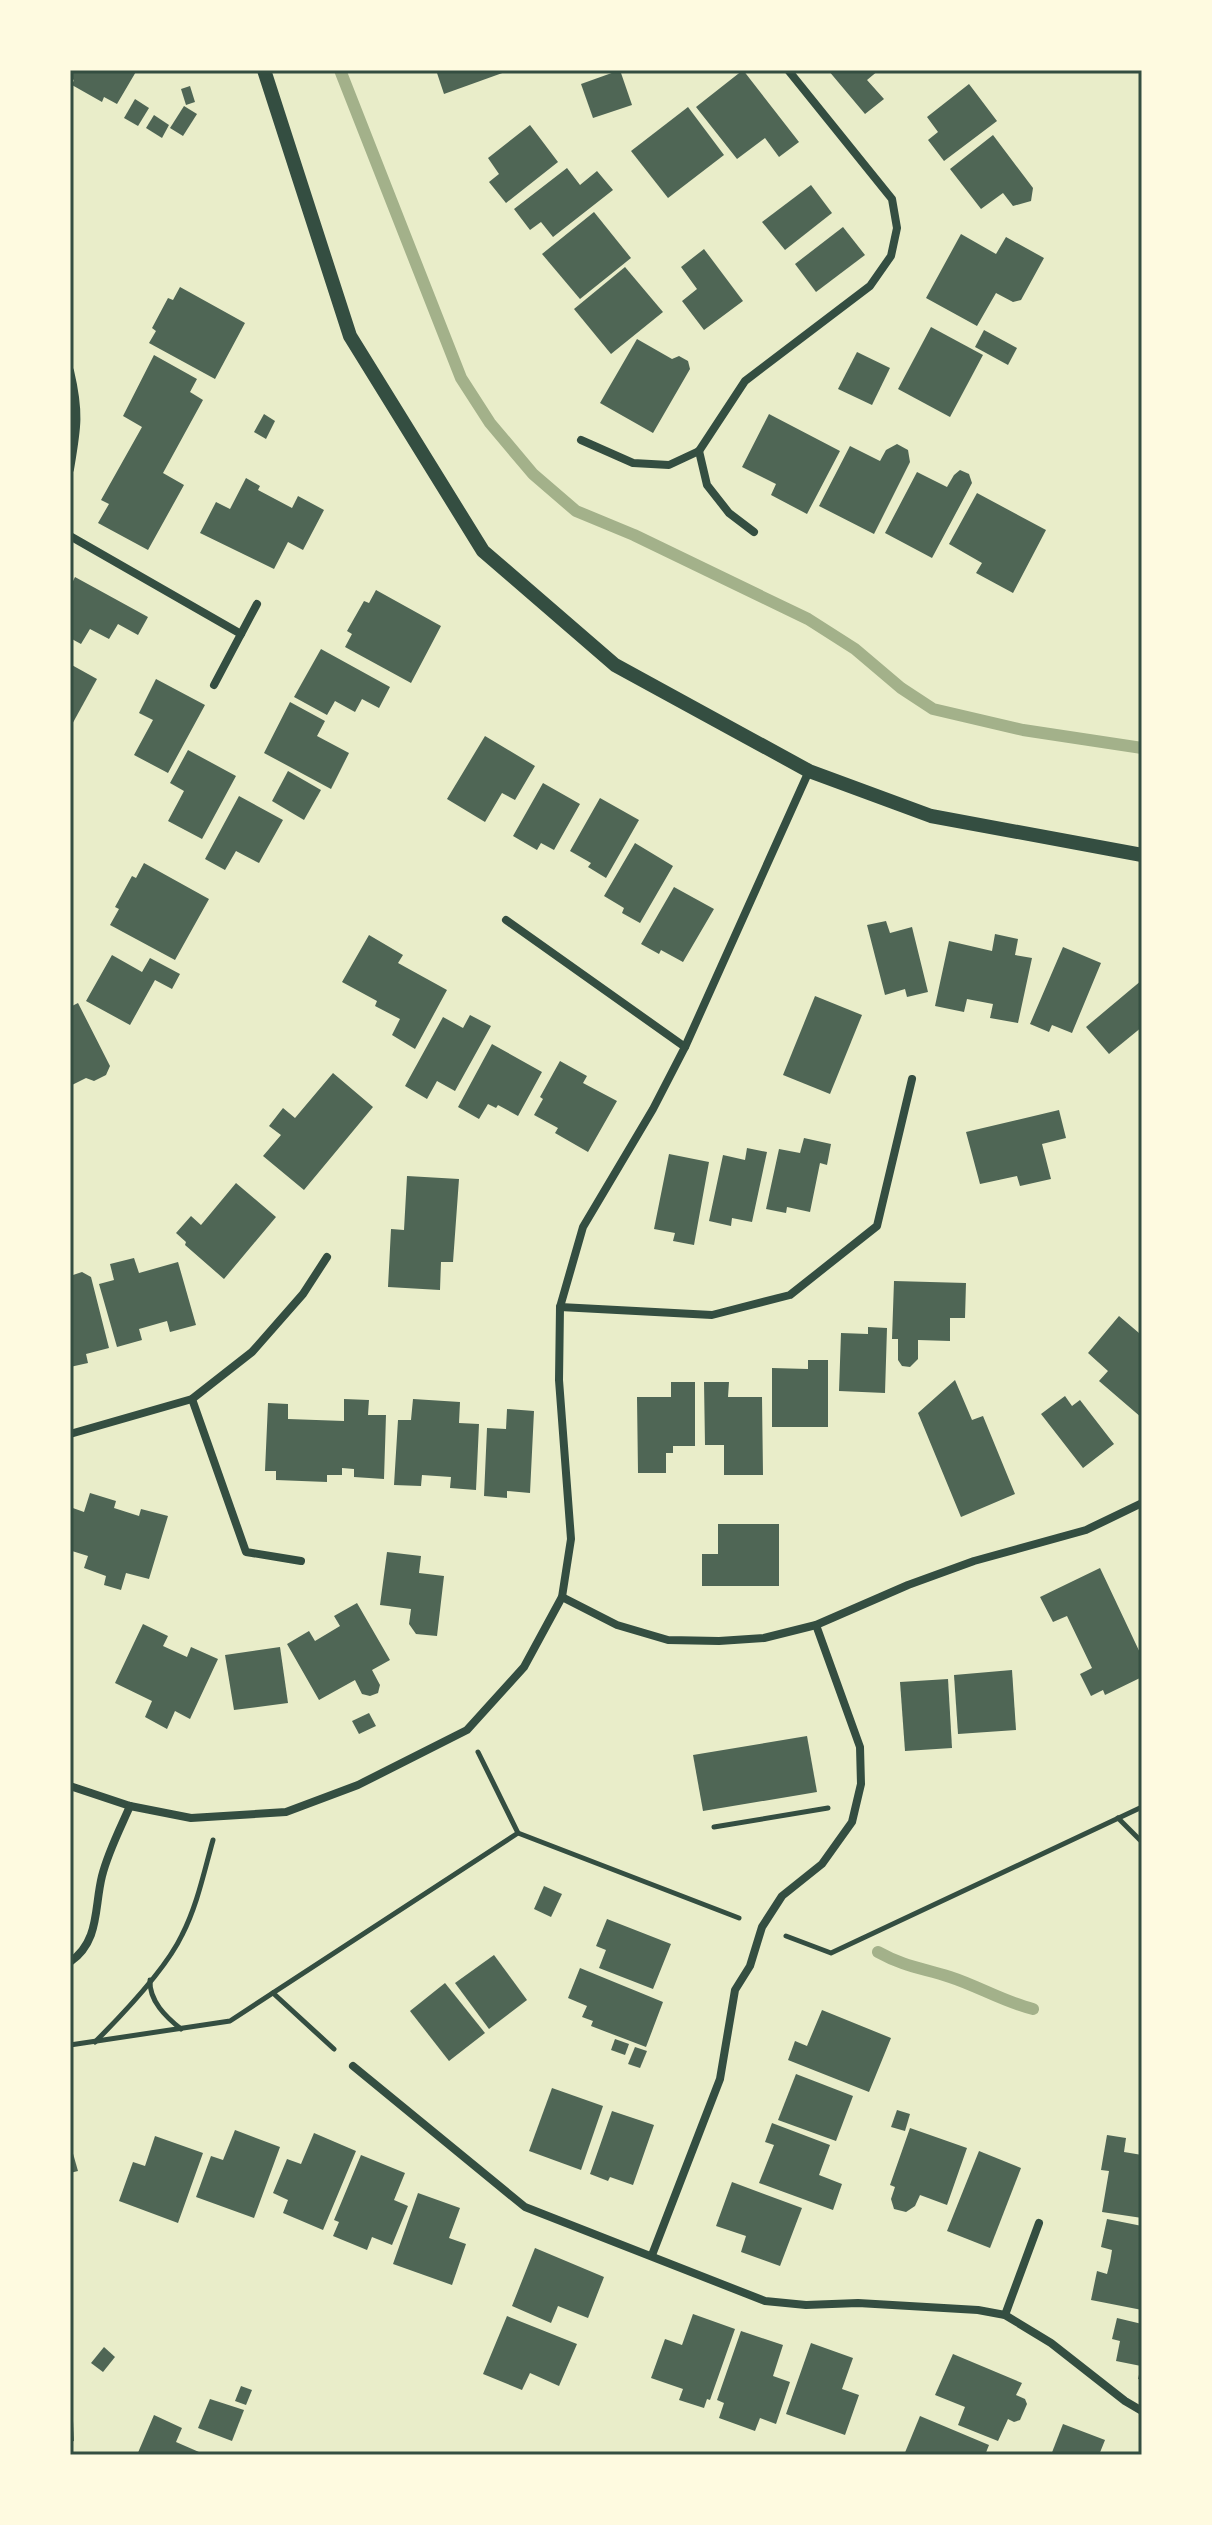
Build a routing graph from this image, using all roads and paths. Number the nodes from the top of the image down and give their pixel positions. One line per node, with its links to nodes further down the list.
1 (264, 70): 12 (street)
2 (788, 70): 5 (street)
3 (70, 371): 6 (street)
4 (581, 440): 5 (street)
5 (699, 451): 7 (street)
6 (70, 469)
7 (754, 532)
8 (70, 536): 10 (street)
9 (257, 604): 10 (street)
10 (241, 634): 11 (street)
11 (214, 685)
12 (809, 771): 13 (street); 15 (street)
13 (1142, 855)
14 (506, 920): 15 (street)
15 (685, 1047): 18 (street)
16 (912, 1079): 18 (street)
17 (327, 1257): 19 (street)
18 (560, 1307): 23 (street)
19 (192, 1399): 20 (street); 22 (street)
20 (70, 1434)
21 (1142, 1503): 24 (street)
22 (301, 1561)
23 (562, 1597): 24 (street); 25 (street)
24 (816, 1625): 27 (street)
25 (467, 1730): 30 (street); 33 (path)
26 (70, 1786): 28 (street)
27 (857, 1804): 32 (path); 35 (street)
28 (130, 1806): 30 (street); 36 (street)
29 (1142, 1807): 31 (path)
30 (221, 1817): 37 (path)
31 (1118, 1818): 34 (path); 35 (path)
32 (714, 1827)
33 (518, 1833): 35 (path); 38 (path)
34 (1142, 1842)
35 (762, 1927): 44 (street)
36 (70, 1962)
37 (150, 1979): 39 (path); 40 (path)
38 (273, 1993): 39 (path); 42 (path)
39 (181, 2029): 40 (path)
40 (95, 2042): 41 (path)
41 (70, 2045)
42 (353, 2066): 44 (street)
43 (1039, 2223): 45 (street)
44 (652, 2255): 45 (street)
45 (1005, 2315): 46 (street)
46 (1142, 2411)

